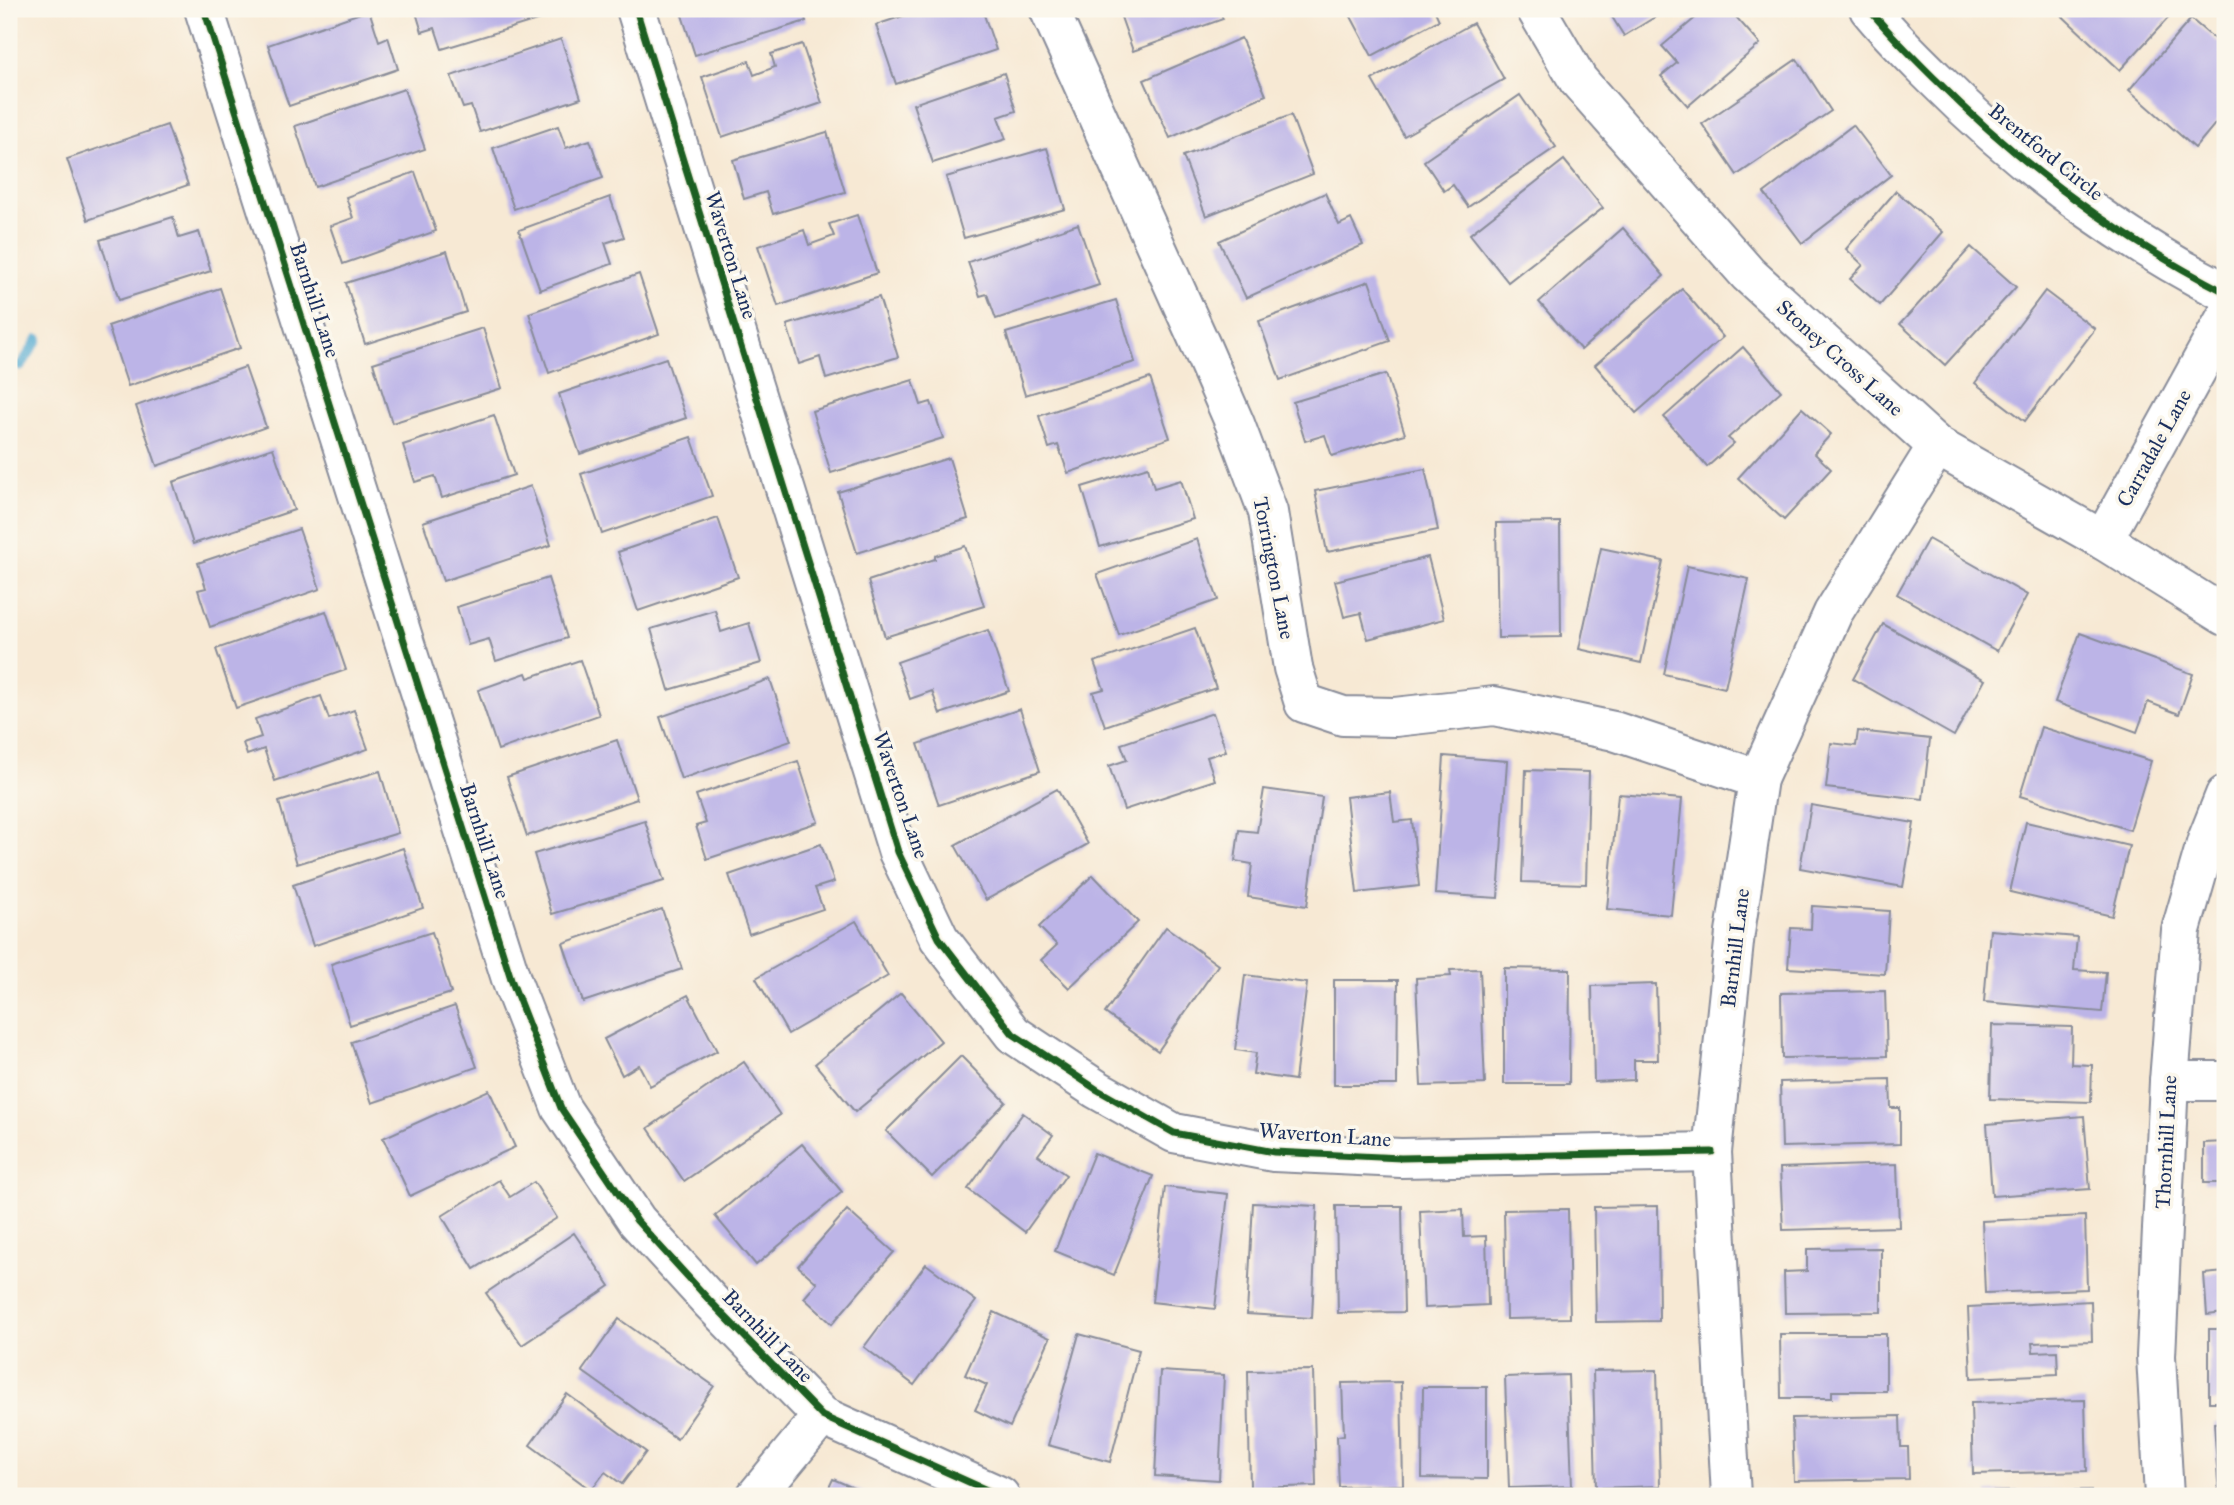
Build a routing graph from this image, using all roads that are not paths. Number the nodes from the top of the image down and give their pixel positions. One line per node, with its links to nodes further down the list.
1 (636, 9): 15 (street, Waverton Lane)
2 (1049, 9): 11 (street, Torrington Lane)
3 (1536, 9): 8 (street, Stoney Cross Lane)
4 (1869, 9): 6 (street, Brentford Circle)
5 (214, 12): 16 (street, Barnhill Lane)
6 (2225, 292)
7 (2225, 319): 9 (street, Carradale Lane)
8 (1937, 446): 9 (street, Stoney Cross Lane); 11 (street, Barnhill Lane)
9 (2103, 540): 10 (street, Stoney Cross Lane)
10 (2225, 616)
11 (1758, 779): 15 (street, Barnhill Lane)
12 (2225, 795): 13 (street, Thornhill Lane)
13 (2169, 1081): 14 (street); 20 (street, Thornhill Lane)
14 (2225, 1081)
15 (1712, 1152): 19 (street, Barnhill Lane)
16 (822, 1416): 17 (street); 18 (street, Barnhill Lane)
17 (756, 1496)
18 (1000, 1496)
19 (1731, 1496)
20 (2164, 1496)

